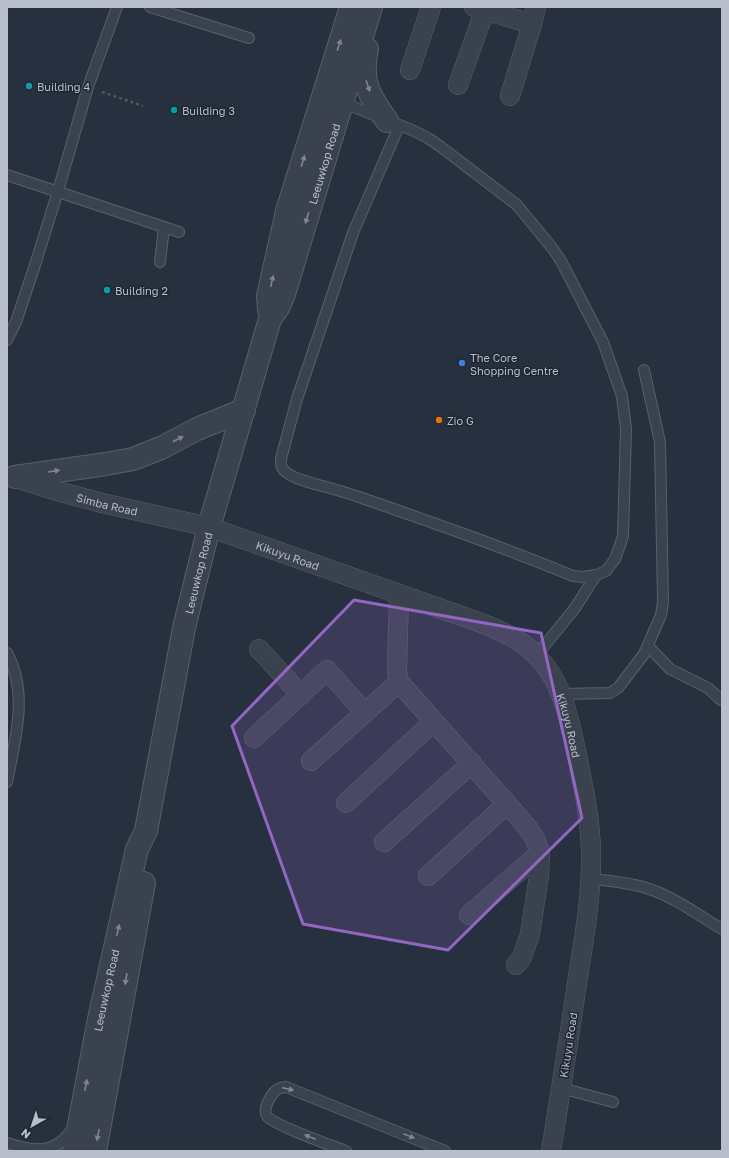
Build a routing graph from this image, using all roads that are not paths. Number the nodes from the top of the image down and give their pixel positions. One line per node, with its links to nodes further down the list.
1 (117, 7): 16 (lane)
2 (150, 7): 9 (lane)
3 (351, 7): 13 (street, Leeuwkop Road, one-way to 3)
4 (371, 7): 13 (street, Leeuwkop Road)
5 (376, 7): 14 (street, one-way to 14)
6 (431, 7): 10 (street)
7 (482, 8): 8 (street); 11 (street)
8 (534, 16): 12 (street)
9 (249, 38)
10 (410, 70)
11 (458, 86)
12 (510, 96)
13 (333, 99): 14 (lane); 22 (street, Leeuwkop Road)
14 (393, 124): 25 (lane); 25 (lane)
15 (7, 175): 16 (lane)
16 (58, 192): 17 (lane); 20 (lane)
17 (164, 227): 18 (lane); 19 (lane)
18 (179, 232)
19 (160, 262)
20 (7, 340)
21 (644, 370): 27 (lane)
22 (244, 410): 23 (street, one-way to 22); 24 (street, Leeuwkop Road)
23 (11, 476): 24 (street, Simba Road)
24 (209, 527): 26 (street, Kikuyu Road); 43 (street, Leeuwkop Road)
25 (596, 575): 30 (lane)
26 (399, 594): 30 (street, Kikuyu Road); 31 (street)
27 (648, 646): 32 (lane); 34 (lane)
28 (259, 648): 33 (street)
29 (7, 653): 40 (lane)
30 (536, 656): 32 (street, Kikuyu Road)
31 (399, 682): 35 (street); 36 (street)
32 (562, 694): 47 (street, Kikuyu Road)
33 (301, 695): 35 (street); 37 (street)
34 (721, 700)
35 (365, 713): 38 (street)
36 (434, 722): 39 (street); 41 (street)
37 (254, 738)
38 (311, 761)
39 (472, 763): 42 (street); 44 (street)
40 (7, 782)
41 (346, 803)
42 (508, 804): 45 (street); 46 (street)
43 (146, 831): 53 (street, Leeuwkop Road, one-way to 43); 56 (street, Leeuwkop Road, one-way to 56)
44 (384, 842)
45 (540, 853): 48 (street); 50 (street)
46 (428, 876)
47 (591, 879): 49 (lane); 51 (street, Kikuyu Road)
48 (469, 915)
49 (722, 929)
50 (516, 965)
51 (561, 1088): 52 (lane); 59 (street, Kikuyu Road)
52 (613, 1102)
53 (81, 1116): 54 (lane); 55 (street, Leeuwkop Road)
54 (7, 1143)
55 (74, 1151)
56 (95, 1151)
57 (346, 1151): 58 (lane, one-way to 58)
58 (445, 1151)
59 (551, 1151)

